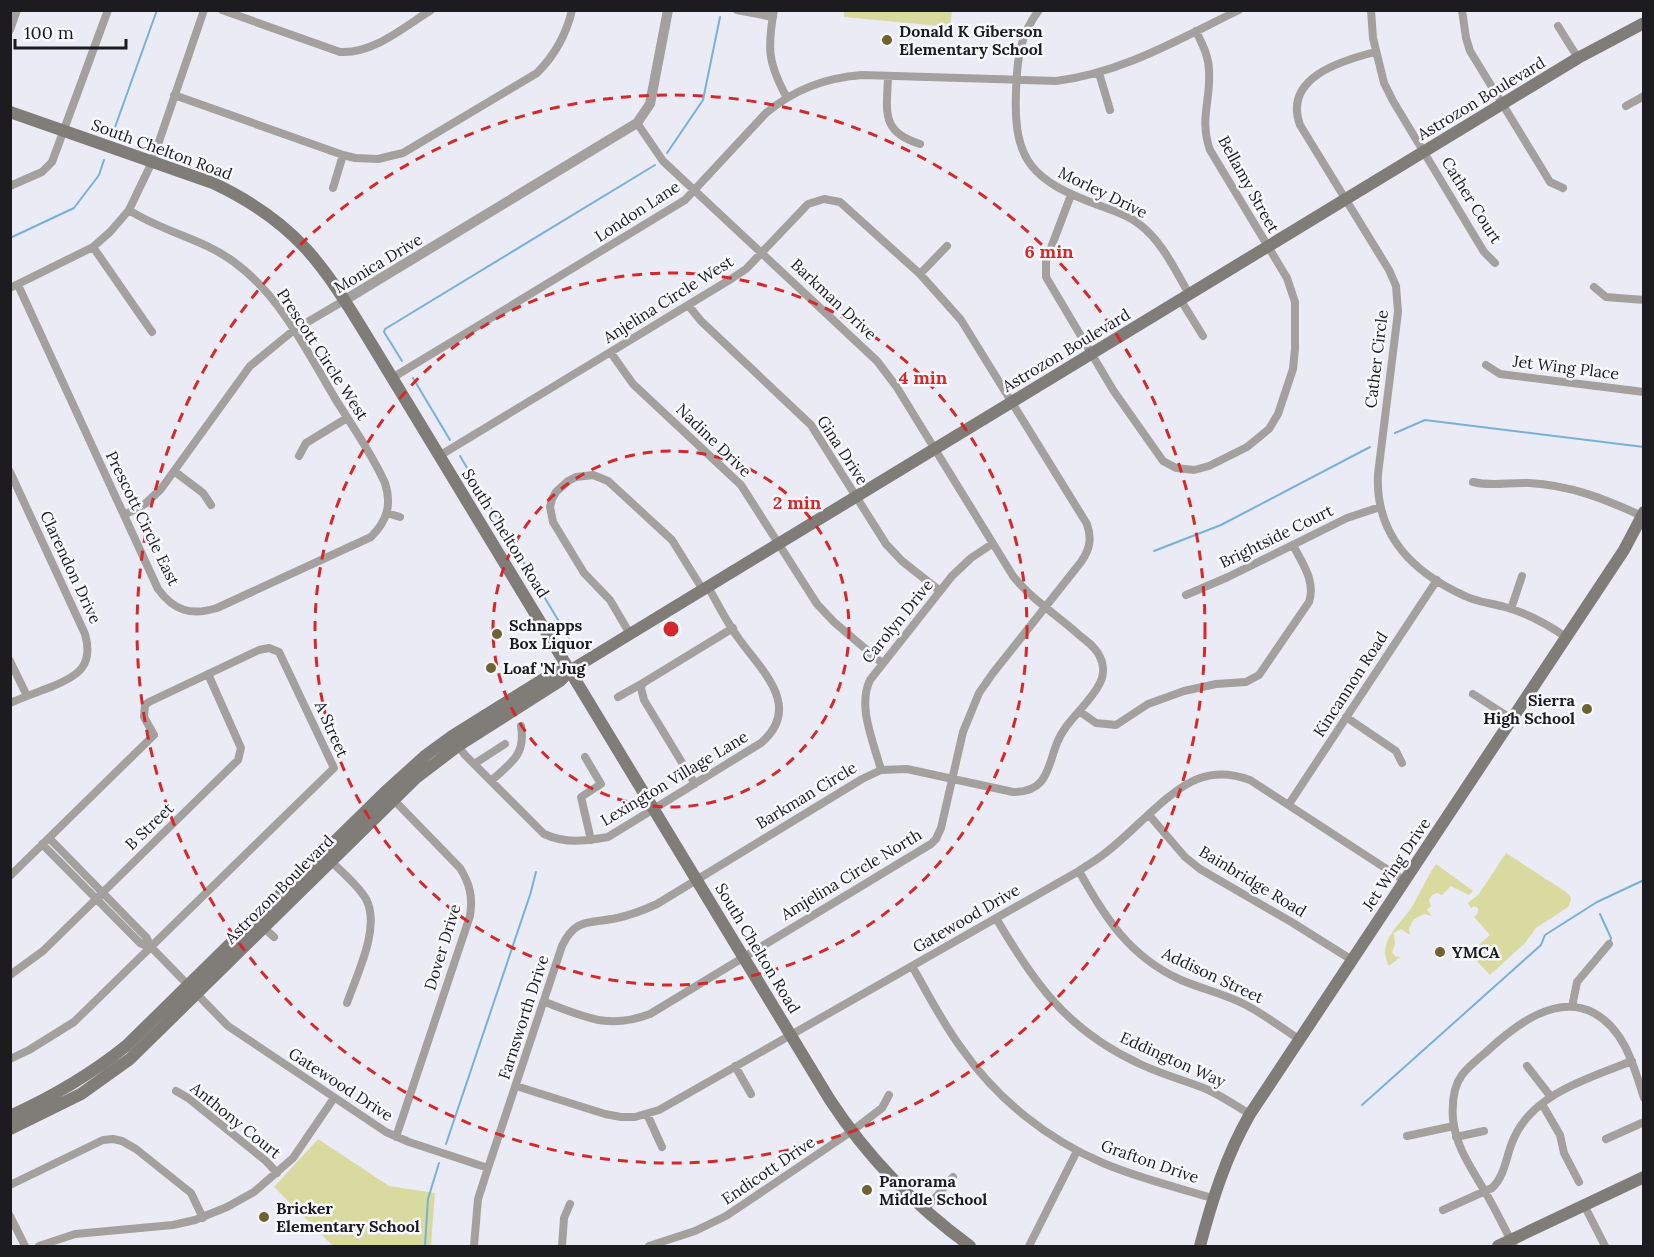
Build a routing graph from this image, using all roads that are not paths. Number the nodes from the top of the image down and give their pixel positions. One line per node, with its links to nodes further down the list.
1 (17, 10): 16 (street)
2 (108, 10): 31 (street)
3 (204, 10): 23 (street)
4 (222, 10): 5 (street)
5 (431, 10)
6 (572, 10): 34 (street)
7 (668, 10): 30 (street)
8 (737, 10): 13 (street)
9 (1039, 10): 22 (street, Morley Drive)
10 (1239, 10): 17 (street, London Lane)
11 (1371, 10): 18 (street, Cather Court)
12 (1462, 10): 26 (street)
13 (773, 14): 25 (street)
14 (1644, 23): 19 (main road, Astrozon Boulevard)
15 (1558, 26): 19 (street)
16 (10, 30)
17 (1196, 31): 20 (street, London Lane); 45 (street, Bellamy Street)
18 (1375, 52): 33 (street, Cather Court); 41 (street, Cather Circle)
19 (1578, 58): 26 (main road, Astrozon Boulevard)
20 (1099, 73): 22 (street, London Lane); 28 (street)
21 (888, 76): 22 (street, London Lane); 25 (street, London Lane); 32 (street)
22 (1017, 80): 40 (street, Morley Drive)
23 (174, 95): 34 (street); 35 (street)
24 (1644, 96): 27 (street)
25 (787, 98): 39 (street, London Lane)
26 (1502, 104): 33 (main road, Astrozon Boulevard); 38 (street)
27 (1626, 106)
28 (1110, 110)
29 (10, 112): 31 (main road, South Chelton Road)
30 (637, 123): 39 (street, Barkman Drive); 52 (street, Monica Drive)
31 (65, 132): 35 (main road, South Chelton Road); 36 (street)
32 (920, 144)
33 (1424, 152): 41 (main road, Astrozon Boulevard); 47 (street, Cather Court)
34 (344, 155): 37 (street)
35 (152, 162): 42 (street); 52 (main road, South Chelton Road)
36 (10, 186)
37 (333, 188)
38 (1563, 188)
39 (695, 191): 46 (street, Barkman Drive); 61 (street, London Lane)
40 (1071, 195): 51 (street, Morley Drive); 59 (street)
41 (1346, 200): 45 (main road, Astrozon Boulevard); 73 (street, Cather Circle)
42 (129, 210): 44 (street); 55 (street, Prescott Circle West)
43 (947, 246): 48 (street)
44 (93, 247): 49 (street); 56 (street)
45 (1267, 247): 51 (main road, Astrozon Boulevard); 59 (street, Bellamy Street)
46 (761, 252): 48 (street, Anjelina Circle West); 54 (street, Anjelina Circle West); 65 (street, Barkman Drive)
47 (1496, 263)
48 (920, 274): 63 (street, Anjelina Circle West)
49 (14, 286): 76 (street, Prescott Circle East)
50 (1594, 287): 53 (street)
51 (1185, 297): 57 (street, Morley Drive); 59 (main road, Astrozon Boulevard)
52 (345, 300): 55 (street, Monica Drive); 61 (main road, South Chelton Road)
53 (1644, 300)
54 (688, 305): 58 (street, Anjelina Circle West); 71 (street, Gina Drive)
55 (294, 330): 64 (street, Prescott Circle West); 68 (street, Monica Drive)
56 (152, 332)
57 (1203, 336)
58 (611, 353): 67 (street, Anjelina Circle West); 78 (street, Nadine Drive)
59 (1091, 354): 63 (main road, Astrozon Boulevard)
60 (1486, 365): 62 (street, Jet Wing Place)
61 (392, 378): 67 (main road, South Chelton Road)
62 (1644, 392)
63 (1012, 402): 65 (main road, Astrozon Boulevard); 86 (street, Anjelina Circle West)
64 (347, 418): 66 (street); 74 (street, Prescott Circle West)
65 (935, 449): 71 (main road, Astrozon Boulevard); 79 (street, Barkman Drive)
66 (299, 456)
67 (439, 456): 97 (main road, South Chelton Road)
68 (174, 471): 72 (street); 76 (street, Monica Drive)
69 (10, 472): 93 (street, Clarendon Drive)
70 (1473, 482): 75 (street)
71 (856, 497): 78 (main road, Astrozon Boulevard); 84 (street, Gina Drive)
72 (211, 505)
73 (1380, 507): 80 (street, Brightside Court); 82 (street, Cather Circle)
74 (387, 513): 77 (street); 87 (street)
75 (1643, 514): 92 (main road, Jet Wing Drive)
76 (124, 515): 87 (street, Prescott Circle East)
77 (400, 517)
78 (778, 544): 83 (main road, Astrozon Boulevard); 95 (street, Nadine Drive)
79 (992, 544): 84 (street, Carolyn Drive); 86 (street, Barkman Drive)
80 (1293, 545): 85 (street, Brightside Court); 104 (street)
81 (1522, 576): 88 (street)
82 (1437, 580): 88 (street, Cather Circle); 105 (street, Kincannon Road)
83 (705, 588): 90 (street, Lexington Village Lane); 91 (main road, Astrozon Boulevard); 91 (street, Lexington Village Lane)
84 (940, 591): 95 (street, Carolyn Drive)
85 (1186, 596)
86 (1046, 606): 104 (street, Barkman Circle); 114 (street, Amjelina Circle North)
87 (182, 609): 89 (street)
88 (1511, 609): 92 (street, Cather Circle)
89 (179, 620)
90 (733, 628): 99 (street); 116 (street, Lexington Village Lane)
91 (630, 634): 97 (main road, Astrozon Boulevard)
92 (1566, 637): 106 (main road, Jet Wing Drive)
93 (86, 660): 96 (street); 101 (street)
94 (10, 661): 101 (street)
95 (882, 663): 113 (street, Carolyn Drive)
96 (96, 664)
97 (571, 670): 109 (main road, Astrozon Boulevard); 117 (main road, Astrozon Boulevard); 119 (main road, South Chelton Road)
98 (208, 674): 122 (street, A Street); 128 (street, B Street); 133 (street, A Street)
99 (643, 683): 102 (street); 116 (street)
100 (1473, 694): 106 (street)
101 (27, 696): 103 (street)
102 (618, 697)
103 (10, 703)
104 (1079, 711): 114 (street, Barkman Circle)
105 (1346, 717): 112 (street); 118 (street, Kincannon Road)
106 (1512, 719): 127 (main road, Jet Wing Drive)
107 (521, 726): 115 (street)
108 (505, 744): 111 (street)
109 (458, 746): 111 (street, Lexington Village Lane); 117 (main road, Astrozon Boulevard)
110 (585, 756): 121 (street)
111 (474, 764): 115 (street, Lexington Village Lane)
112 (1402, 764)
113 (881, 770): 114 (street, Barkman Circle); 126 (street, Barkman Circle)
114 (953, 779): 134 (street, Amjelina Circle North)
115 (491, 781): 121 (street, Lexington Village Lane)
116 (695, 784): 119 (street, Lexington Village Lane)
117 (389, 796): 123 (main road, Astrozon Boulevard); 165 (street, Dover Drive)
118 (1289, 804): 120 (street, Gatewood Drive); 127 (street, Gatewood Drive)
119 (656, 810): 121 (street, Lexington Village Lane); 126 (main road, South Chelton Road)
120 (1149, 815): 124 (street, Gatewood Drive); 135 (street, Bainbridge Road)
121 (591, 840)
122 (45, 841): 125 (street, A Street); 128 (street, Gatewood Drive)
123 (326, 858): 130 (main road, Astrozon Boulevard); 138 (main road, Astrozon Boulevard); 139 (street)
124 (1079, 871): 129 (street, Gatewood Drive); 143 (street, Addison Street)
125 (10, 876)
126 (696, 879): 134 (main road, South Chelton Road); 140 (street, Farnsworth Drive)
127 (1405, 880): 135 (main road, Jet Wing Drive)
128 (99, 895): 133 (street, Gatewood Drive); 137 (street, B Street)
129 (996, 918): 136 (street, Gatewood Drive); 157 (street, Eddington Way)
130 (264, 928): 131 (street); 138 (main road, Astrozon Boulevard)
131 (274, 937)
132 (1609, 944): 141 (street)
133 (152, 948): 138 (street, Gatewood Drive); 144 (street, A Street)
134 (744, 957): 140 (street, Amjelina Circle North); 142 (main road, South Chelton Road)
135 (1352, 960): 143 (main road, Jet Wing Drive)
136 (912, 966): 142 (street, Gatewood Drive); 169 (street, Grafton Drive)
137 (10, 975)
138 (192, 990): 153 (street, Gatewood Drive); 158 (main road, Astrozon Boulevard); 161 (main road, Astrozon Boulevard)
139 (347, 1002)
140 (545, 1002): 148 (street, Farnsworth Drive)
141 (1572, 1007): 145 (street); 160 (street)
142 (791, 1034): 146 (street, Gatewood Drive); 162 (main road, South Chelton Road)
143 (1300, 1040): 157 (main road, Jet Wing Drive)
144 (10, 1059)
145 (1632, 1061): 152 (street); 154 (street)
146 (735, 1066): 150 (street); 156 (street, Gatewood Drive)
147 (1527, 1066): 152 (street)
148 (516, 1086): 156 (street, Gatewood Drive); 170 (street, Farnsworth Drive)
149 (176, 1091): 171 (street, Anthony Court)
150 (751, 1094)
151 (889, 1095): 162 (street, Endicott Drive)
152 (1551, 1097): 155 (street)
153 (334, 1098): 165 (street, Gatewood Drive); 171 (street)
154 (1644, 1098)
155 (1542, 1104): 174 (street); 176 (street)
156 (647, 1114): 168 (street)
157 (1250, 1114): 177 (main road, Jet Wing Drive)
158 (10, 1116)
159 (1644, 1122): 167 (street)
160 (1454, 1126): 164 (street); 166 (street)
161 (10, 1129)
162 (852, 1131): 181 (main road, South Chelton Road); 189 (street, Endicott Drive)
163 (1484, 1131): 166 (street)
164 (1407, 1136)
165 (396, 1137): 170 (street, Gatewood Drive)
166 (1456, 1137): 176 (street)
167 (1606, 1139)
168 (662, 1147)
169 (1077, 1151): 177 (street, Grafton Drive); 191 (street)
170 (488, 1168): 187 (street, Farnsworth Drive)
171 (277, 1173): 183 (street)
172 (953, 1177): 181 (street)
173 (1644, 1177): 179 (main road)
174 (1579, 1182)
175 (10, 1185): 183 (street)
176 (1485, 1191): 180 (street); 184 (street)
177 (1212, 1198): 192 (main road, Jet Wing Drive)
178 (570, 1204): 188 (street)
179 (1584, 1205): 184 (main road); 194 (street)
180 (1443, 1210)
181 (924, 1211): 190 (main road, South Chelton Road)
182 (10, 1216): 185 (street)
183 (203, 1218): 186 (street)
184 (1512, 1243): 193 (main road)
185 (25, 1246)
186 (39, 1246)
187 (474, 1246)
188 (561, 1246)
189 (649, 1246)
190 (970, 1246)
191 (1029, 1246)
192 (1200, 1246)
193 (1498, 1246)
194 (1605, 1246)

